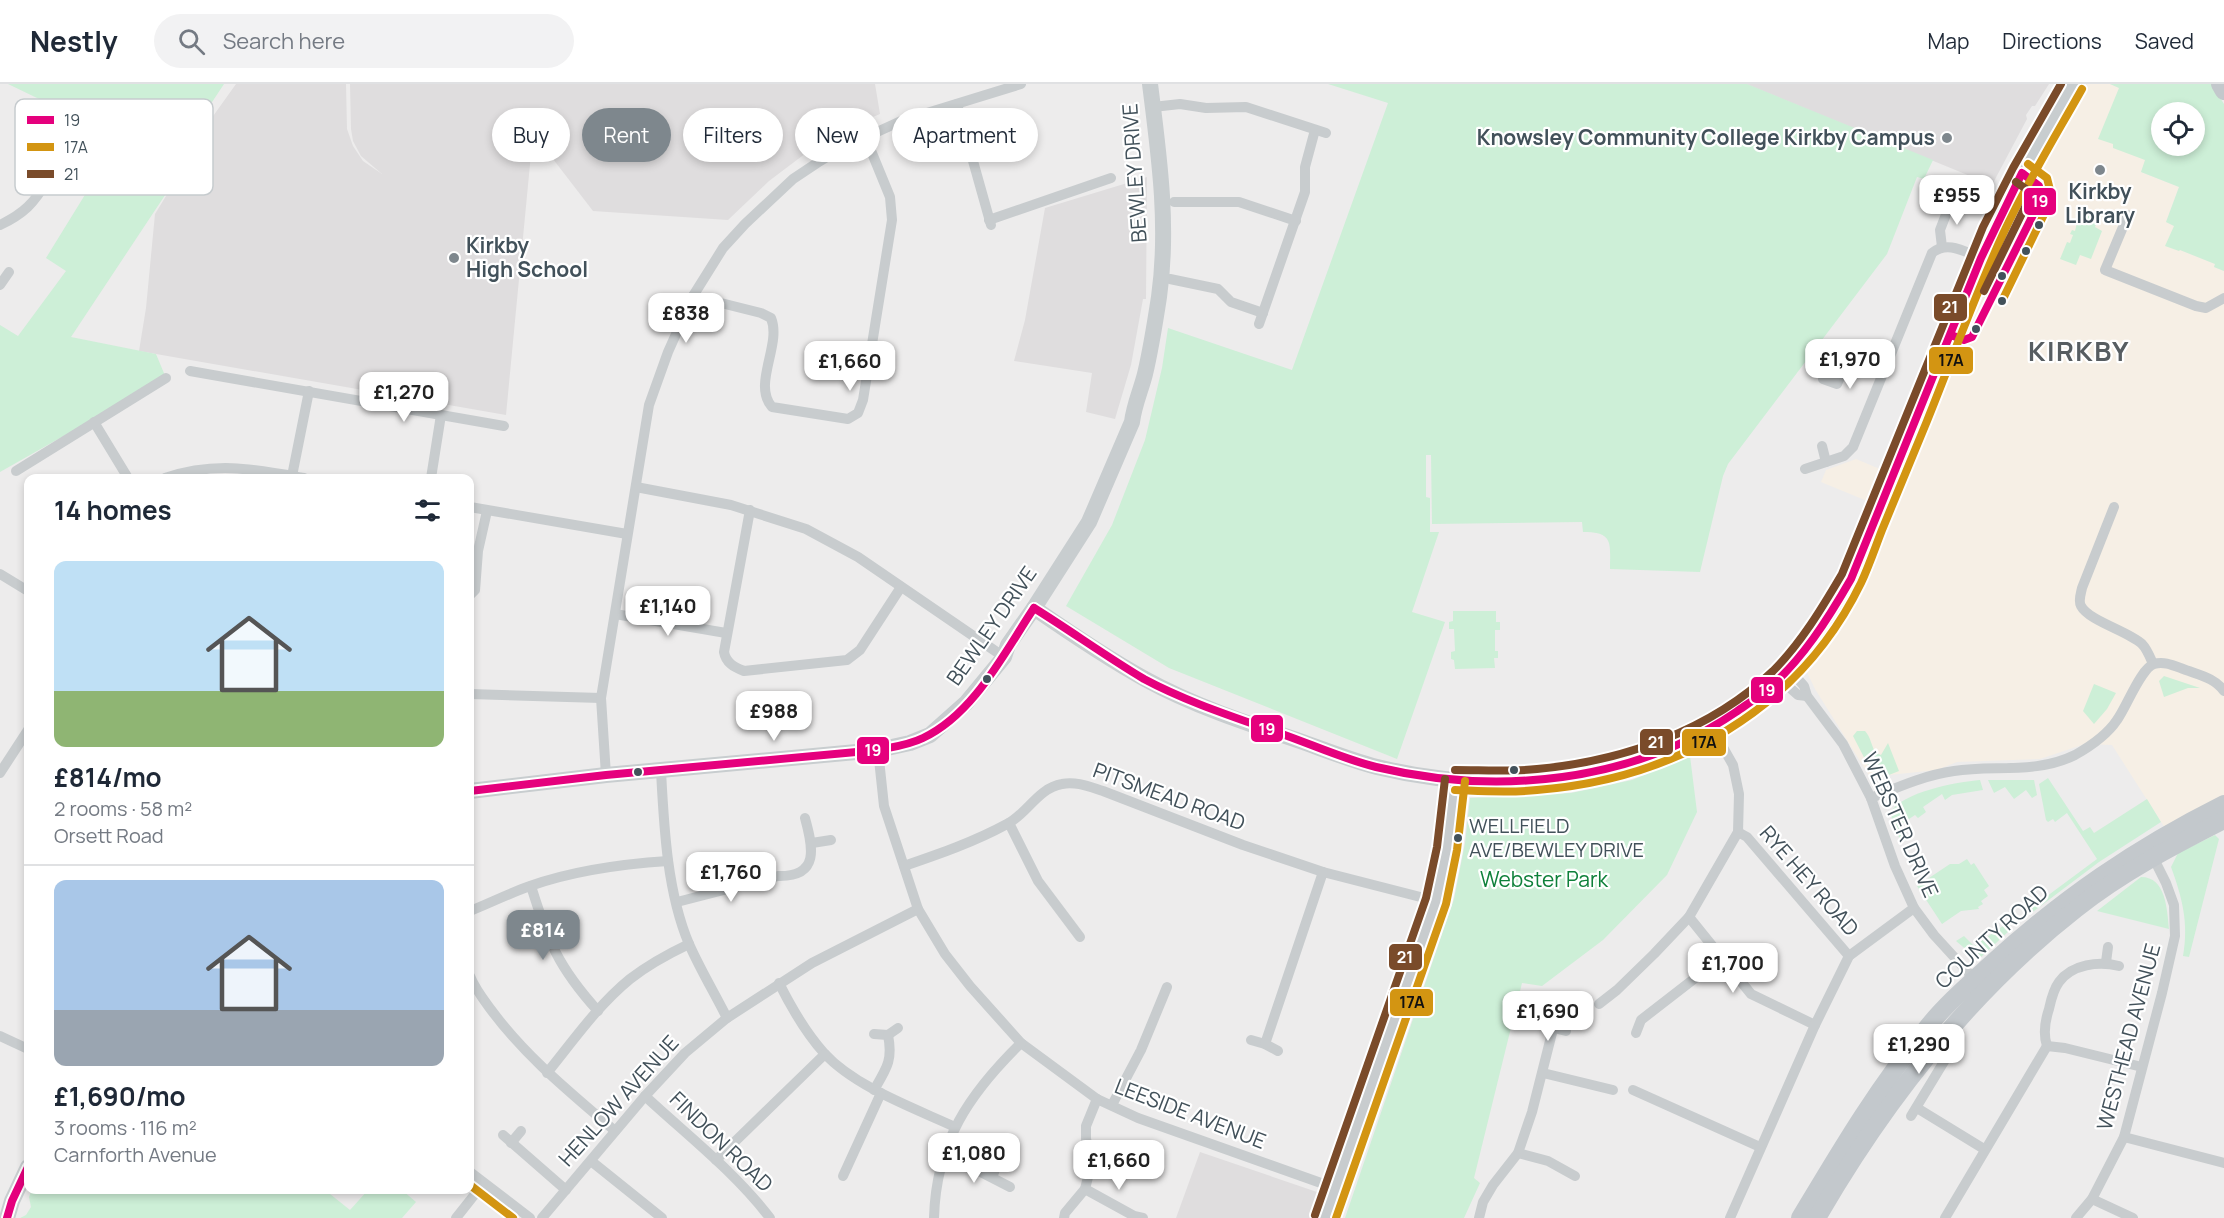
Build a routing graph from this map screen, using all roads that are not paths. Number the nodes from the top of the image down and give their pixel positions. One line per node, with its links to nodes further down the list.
1 (1021, 84): 6 (street)
2 (1150, 84): 7 (street, BEWLEY DRIVE)
3 (2073, 84): 19 (street)
4 (2220, 84): 5 (main road)
5 (2224, 91)
6 (957, 104): 8 (street); 11 (street)
7 (1154, 107): 16 (street); 54 (street, BEWLEY DRIVE)
8 (880, 130)
9 (820, 162): 23 (street)
10 (876, 162): 23 (street)
11 (1111, 178)
12 (39, 195): 17 (street)
13 (1174, 202): 16 (street)
14 (1950, 204): 18 (street)
15 (2128, 215): 24 (street)
16 (1296, 221): 25 (street)
17 (0, 225)
18 (1942, 247): 19 (street); 28 (street)
19 (1981, 258): 59 (street)
20 (9, 272): 22 (street)
21 (1170, 279): 25 (street)
22 (0, 285)
23 (693, 296): 44 (street)
24 (2224, 298)
25 (1263, 313): 26 (street)
26 (1259, 324)
27 (190, 371): 31 (street)
28 (1882, 374): 30 (street); 36 (street)
29 (166, 378): 33 (street)
30 (1823, 379)
31 (309, 391): 32 (street); 42 (street)
32 (441, 415): 34 (street); 43 (street)
33 (94, 422): 38 (street); 39 (street)
34 (504, 426)
35 (1822, 446): 36 (street)
36 (1826, 462): 37 (street)
37 (1805, 469)
38 (16, 471)
39 (126, 474)
40 (177, 474): 41 (street)
41 (254, 474)
42 (292, 474)
43 (432, 474)
44 (636, 487): 47 (street); 49 (street)
45 (2114, 507): 58 (street)
46 (474, 508): 48 (street)
47 (750, 510): 51 (street); 56 (street)
48 (487, 511): 49 (street); 53 (street)
49 (627, 534): 55 (street)
50 (0, 574): 52 (street)
51 (902, 587): 56 (street); 57 (street)
52 (24, 589)
53 (474, 591)
54 (1034, 608): 57 (street, BEWLEY DRIVE); 69 (street)
55 (615, 614): 56 (street); 62 (street)
56 (726, 633)
57 (1004, 657): 65 (street, BEWLEY DRIVE)
58 (2153, 664): 60 (street); 71 (street)
59 (1784, 674): 63 (street); 71 (street, WEBSTER DRIVE)
60 (2224, 691)
61 (474, 694): 62 (street)
62 (601, 698): 68 (street)
63 (1712, 729): 69 (street); 76 (street)
64 (24, 736): 67 (street)
65 (878, 750): 66 (street, BEWLEY DRIVE); 81 (street, LEESIDE AVENUE)
66 (661, 771): 68 (street, BEWLEY DRIVE); 80 (street)
67 (0, 773)
68 (606, 775): 70 (street, BEWLEY DRIVE)
69 (1455, 780): 84 (street)
70 (474, 791)
71 (1871, 798): 86 (street, WEBSTER DRIVE)
72 (2224, 804): 98 (main road, COUNTY ROAD)
73 (805, 818): 78 (street)
74 (2224, 820): 79 (main road, COUNTY ROAD)
75 (1010, 823): 81 (street, PITSMEAD ROAD); 82 (street, PITSMEAD ROAD); 90 (street)
76 (1738, 832): 89 (street); 93 (street, RYE HEY ROAD)
77 (831, 840): 78 (street)
78 (812, 843): 85 (street)
79 (2153, 857): 98 (main road, COUNTY ROAD); 121 (street, WESTHEAD AVENUE)
80 (668, 861): 83 (street); 85 (street)
81 (904, 866): 88 (street, LEESIDE AVENUE)
82 (1323, 872): 84 (street, PITSMEAD ROAD); 115 (street)
83 (531, 886): 87 (street); 102 (street)
84 (1436, 901): 149 (street)
85 (677, 902): 91 (street)
86 (1914, 908): 93 (street); 98 (street, WEBSTER DRIVE)
87 (474, 909)
88 (918, 909): 97 (street, HENLOW AVENUE); 114 (street, LEESIDE AVENUE)
89 (1689, 917): 94 (street); 101 (street)
90 (1080, 937)
91 (689, 944): 102 (street); 103 (street)
92 (2108, 947): 95 (street)
93 (1849, 956): 105 (street)
94 (1721, 958): 105 (street); 109 (street)
95 (2106, 962): 96 (street); 116 (street)
96 (2119, 966)
97 (779, 983): 103 (street, HENLOW AVENUE); 119 (street)
98 (1980, 986): 166 (main road, COUNTY ROAD); 167 (main road, COUNTY ROAD)
99 (1167, 987): 129 (street)
100 (474, 991): 122 (street)
101 (1599, 1004)
102 (598, 1011): 122 (street)
103 (728, 1018): 127 (street, HENLOW AVENUE)
104 (1537, 1024): 107 (street)
105 (1815, 1025): 134 (street)
106 (898, 1028): 111 (street)
107 (1553, 1029): 108 (street); 123 (street)
108 (1566, 1031)
109 (1636, 1033)
110 (874, 1034): 111 (street)
111 (888, 1035): 126 (street)
112 (0, 1036): 117 (street)
113 (1251, 1040): 115 (street)
114 (1021, 1043): 128 (street, LEESIDE AVENUE); 130 (street)
115 (1265, 1044): 118 (street)
116 (2047, 1046): 121 (street); 135 (street)
117 (24, 1047)
118 (1278, 1051)
119 (825, 1054): 126 (street); 138 (street)
120 (1950, 1058): 135 (street)
121 (2142, 1067): 133 (street, WESTHEAD AVENUE)
122 (548, 1073): 132 (street)
123 (1543, 1073): 124 (street); 137 (street)
124 (1613, 1090)
125 (1633, 1090): 134 (street)
126 (878, 1092): 130 (street); 144 (street)
127 (645, 1096): 132 (street, HENLOW AVENUE); 138 (street, FINDON ROAD)
128 (1096, 1099): 129 (street, LEESIDE AVENUE); 150 (street)
129 (1112, 1105): 149 (street, LEESIDE AVENUE)
130 (955, 1127): 139 (street)
131 (521, 1131): 151 (street)
132 (615, 1131): 140 (street, HENLOW AVENUE)
133 (2124, 1137): 141 (street); 153 (street, WESTHEAD AVENUE)
134 (1760, 1147): 165 (street)
135 (1984, 1149): 168 (street)
136 (1003, 1150): 146 (street)
137 (1518, 1153): 145 (street); 164 (street)
138 (716, 1160): 159 (street, FINDON ROAD)
139 (944, 1160): 146 (street); 160 (street)
140 (591, 1161): 151 (street, HENLOW AVENUE); 158 (street)
141 (2224, 1163)
142 (24, 1173): 152 (street)
143 (474, 1176): 147 (street)
144 (843, 1176)
145 (1575, 1176)
146 (992, 1177): 148 (street)
147 (483, 1184): 155 (street); 156 (street)
148 (1010, 1187)
149 (1335, 1188): 163 (street)
150 (1085, 1189): 161 (street); 162 (street)
151 (566, 1190): 157 (street, HENLOW AVENUE)
152 (6, 1199): 154 (street)
153 (2092, 1199): 169 (street, WESTHEAD AVENUE); 170 (street)
154 (7, 1218)
155 (456, 1218)
156 (530, 1218)
157 (542, 1218)
158 (662, 1218)
159 (770, 1218)
160 (934, 1218)
161 (1064, 1218)
162 (1143, 1218)
163 (1325, 1218)
164 (1479, 1218)
165 (1730, 1218)
166 (1800, 1218)
167 (1816, 1218)
168 (1945, 1218)
169 (2076, 1218)
170 (2133, 1218)

